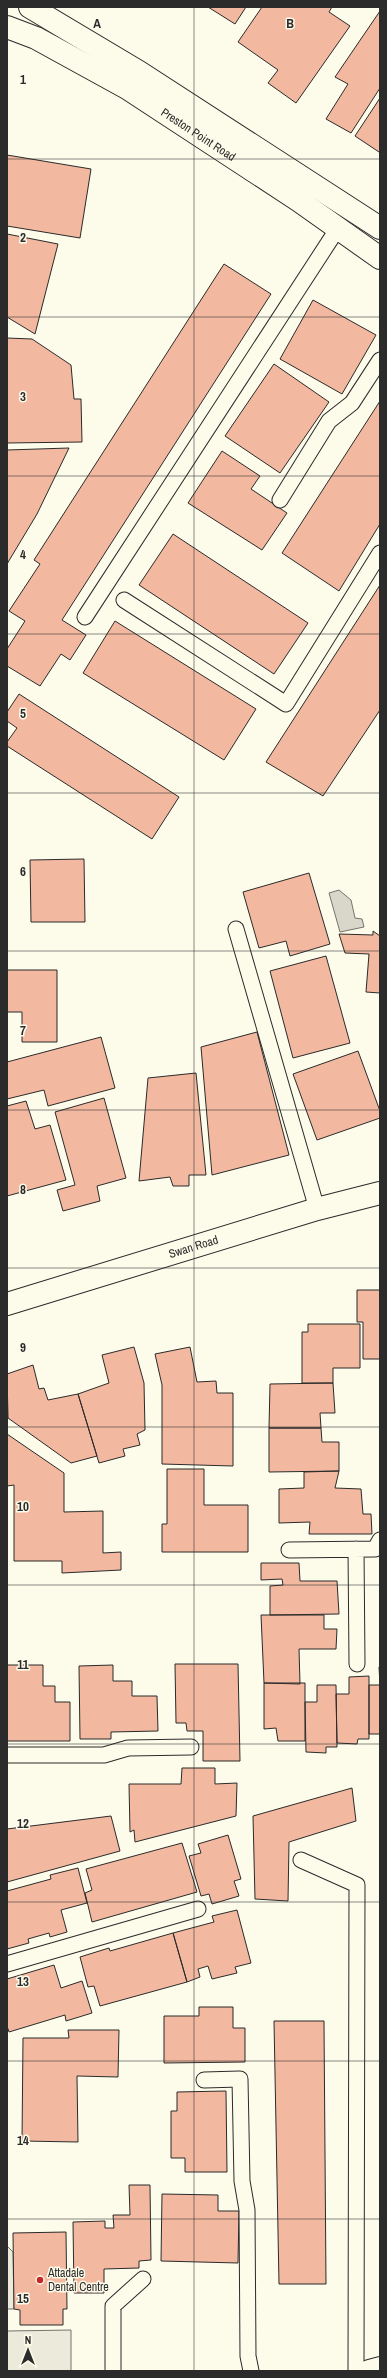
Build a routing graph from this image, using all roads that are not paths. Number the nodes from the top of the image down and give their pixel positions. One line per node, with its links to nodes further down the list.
1 (30, 7): 4 (main road, Preston Point Road)
2 (7, 27): 3 (main road, Preston Point Road)
3 (338, 228): 5 (main road, Preston Point Road); 10 (lane)
4 (380, 228)
5 (380, 258)
6 (380, 360): 7 (lane)
7 (280, 500)
8 (380, 553): 9 (lane)
9 (124, 600)
10 (85, 617)
11 (236, 929): 13 (lane)
12 (380, 1193): 13 (main road, Swan Road)
13 (317, 1209): 14 (main road, Swan Road)
14 (7, 1304)
15 (380, 1540): 16 (lane)
16 (356, 1549): 17 (lane); 18 (lane)
17 (289, 1550)
18 (357, 1664)
19 (191, 1747): 20 (lane)
20 (7, 1755)
21 (301, 1860): 29 (lane)
22 (198, 1909): 23 (lane)
23 (7, 1964)
24 (204, 2080): 28 (lane)
25 (144, 2279): 27 (lane)
26 (380, 2368): 30 (main road)
27 (113, 2371)
28 (251, 2371)
29 (356, 2371)
30 (369, 2371)

